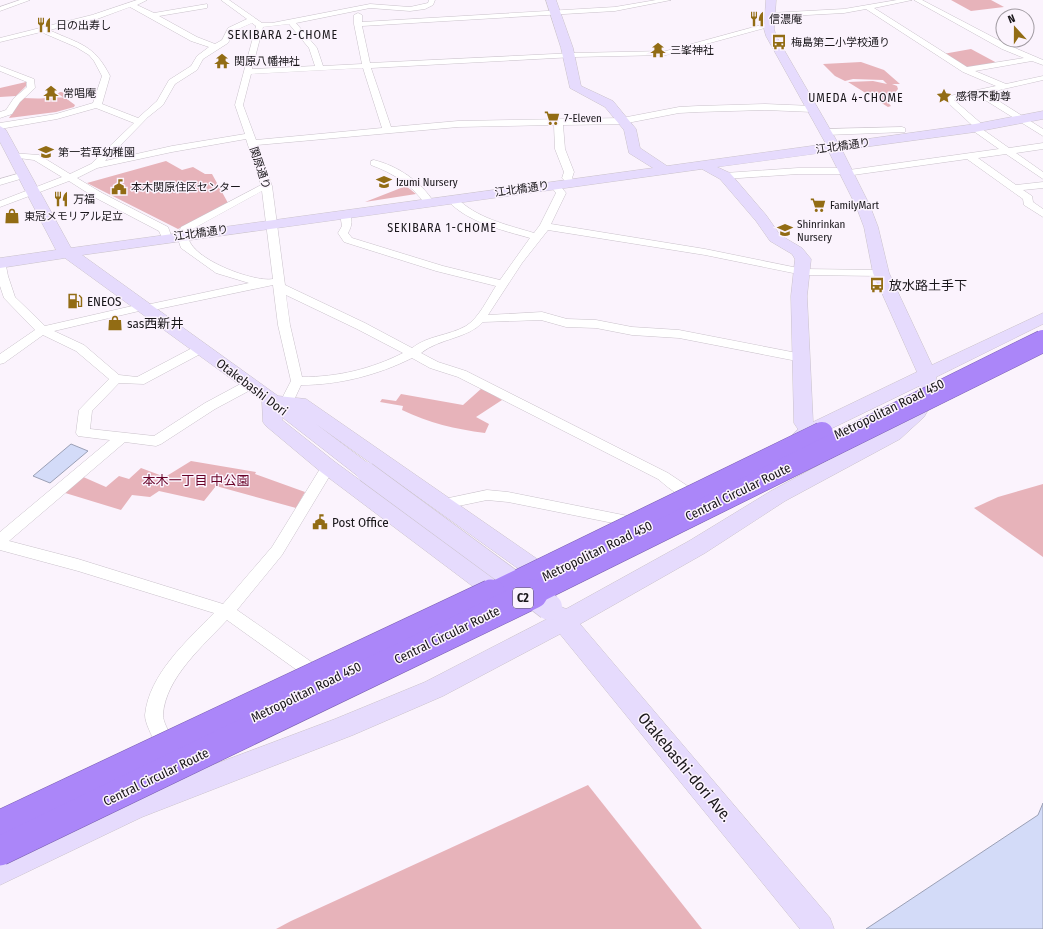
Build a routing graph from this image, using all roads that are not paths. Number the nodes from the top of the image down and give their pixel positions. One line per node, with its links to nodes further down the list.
1 (27, 0): 13 (street)
2 (144, 0): 10 (street)
3 (224, 0): 19 (street)
4 (432, 0): 14 (street)
5 (551, 0): 15 (main road)
6 (668, 0): 15 (street)
7 (771, 0): 17 (main road)
8 (909, 0): 12 (street)
9 (917, 0): 25 (street)
10 (131, 5): 16 (street); 21 (street)
11 (204, 6): 16 (street)
12 (867, 7): 17 (street); 30 (street)
13 (0, 9)
14 (353, 9): 18 (street); 20 (street)
15 (556, 13): 20 (street); 24 (main road)
16 (155, 15): 23 (street)
17 (770, 20): 24 (street); 36 (main road)
18 (292, 22): 19 (street); 29 (street)
19 (256, 23): 23 (street); 31 (street, 関原通り)
20 (358, 24): 27 (street)
21 (41, 29): 22 (street); 35 (street)
22 (2, 38)
23 (217, 47): 41 (street)
24 (569, 56): 27 (street); 40 (main road)
25 (1032, 58): 26 (street); 30 (street)
26 (1043, 63)
27 (367, 65): 29 (street); 46 (street)
28 (0, 68): 37 (street)
29 (319, 68): 31 (street)
30 (966, 70): 33 (street)
31 (248, 72): 50 (street, 関原通り)
32 (1043, 78): 33 (street)
33 (1004, 86): 34 (street)
34 (978, 92): 39 (street); 44 (street)
35 (97, 105): 41 (street); 43 (street)
36 (813, 109): 40 (street); 48 (main road)
37 (0, 115)
38 (1043, 115): 39 (main road, 江北橋通り)
39 (1022, 119): 44 (main road, 江北橋通り); 49 (street)
40 (622, 121): 42 (street); 59 (main road)
41 (140, 122): 58 (street)
42 (558, 122): 46 (street); 66 (street)
43 (0, 126)
44 (977, 127): 52 (main road, 江北橋通り); 53 (street)
45 (0, 130): 54 (main road, Otakebashi Dori)
46 (388, 130): 50 (street)
47 (902, 130): 48 (street)
48 (826, 132): 52 (main road)
49 (1043, 133)
50 (250, 139): 58 (street); 69 (street, 関原通り)
51 (1043, 146): 53 (street)
52 (833, 147): 57 (main road, 江北橋通り); 60 (main road)
53 (1006, 151): 55 (street); 63 (street)
54 (14, 155): 61 (main road, Otakebashi Dori); 64 (street)
55 (969, 156): 60 (street); 70 (street)
56 (374, 163): 73 (street)
57 (704, 164): 59 (main road, 江北橋通り); 62 (main road)
58 (94, 166): 64 (street)
59 (664, 170): 66 (main road, 江北橋通り)
60 (846, 172): 62 (street); 84 (main road)
61 (24, 175): 65 (street); 71 (main road, Otakebashi Dori)
62 (725, 176): 83 (main road)
63 (1043, 176)
64 (72, 178): 71 (street); 79 (street)
65 (0, 182)
66 (571, 182): 67 (main road, 江北橋通り)
67 (555, 185): 72 (main road, 江北橋通り); 78 (street)
68 (1043, 185): 70 (street)
69 (267, 186): 77 (street, 関原通り); 79 (street)
70 (1014, 188): 76 (street)
71 (33, 191): 74 (street); 81 (main road, Otakebashi Dori)
72 (452, 199): 73 (main road, 江北橋通り); 80 (street)
73 (429, 202): 75 (main road, 江北橋通り)
74 (0, 204)
75 (345, 214): 77 (main road, 江北橋通り); 87 (street)
76 (1043, 214)
77 (271, 224): 79 (main road, 江北橋通り); 86 (street, 関原通り)
78 (545, 226): 80 (street); 83 (street)
79 (175, 237): 81 (main road, 江北橋通り); 85 (street)
80 (536, 237): 87 (street)
81 (67, 252): 82 (main road, 江北橋通り); 89 (main road, Otakebashi Dori)
82 (1, 263): 88 (street)
83 (803, 272): 84 (street); 98 (main road)
84 (881, 273): 102 (main road)
85 (264, 284): 86 (street); 89 (street)
86 (279, 284): 97 (street); 101 (street, 関原通り)
87 (503, 284): 91 (street)
88 (5, 301): 93 (street)
89 (142, 308): 93 (street); 96 (main road, Otakebashi Dori)
90 (1043, 318): 102 (main road, Metropolitan Road 450)
91 (480, 319): 97 (street); 98 (street)
92 (1043, 326): 120 (highway, Central Circular Route / C2, bridge)
93 (42, 330): 99 (street); 100 (street)
94 (1043, 334): 102 (main road, Metropolitan Road 450)
95 (1043, 341): 122 (highway, Central Circular Route / C2, bridge)
96 (200, 349): 100 (street); 103 (main road, Otakebashi Dori)
97 (413, 353): 101 (street); 108 (street)
98 (802, 358): 105 (main road)
99 (0, 360)
100 (116, 379): 106 (street)
101 (298, 381): 104 (street)
102 (928, 382): 105 (main road, Metropolitan Road 450); 113 (main road, Metropolitan Road 450); 116 (main road)
103 (251, 384): 104 (main road, Otakebashi Dori); 106 (street)
104 (280, 404): 107 (main road); 109 (main road); 116 (main road, Otakebashi Dori, bridge)
105 (809, 432): 108 (main road, Metropolitan Road 450)
106 (123, 437): 111 (street)
107 (328, 467): 114 (main road); 115 (street)
108 (684, 491): 110 (main road, Metropolitan Road 450)
109 (444, 504): 110 (street); 113 (main road)
110 (623, 520): 113 (main road, Metropolitan Road 450)
111 (0, 540)
112 (0, 544): 115 (street)
113 (537, 570): 114 (main road, Metropolitan Road 450)
114 (495, 590): 117 (main road, Metropolitan Road 450); 121 (main road, Metropolitan Road 450)
115 (226, 611): 117 (street); 118 (street)
116 (556, 614): 123 (main road); 124 (main road, Otakebashi-dori Ave.)
117 (307, 668): 118 (main road, Metropolitan Road 450)
118 (162, 738): 119 (main road, Metropolitan Road 450)
119 (0, 814)
120 (0, 825)
121 (0, 840)
122 (0, 851)
123 (0, 871)
124 (819, 929)

